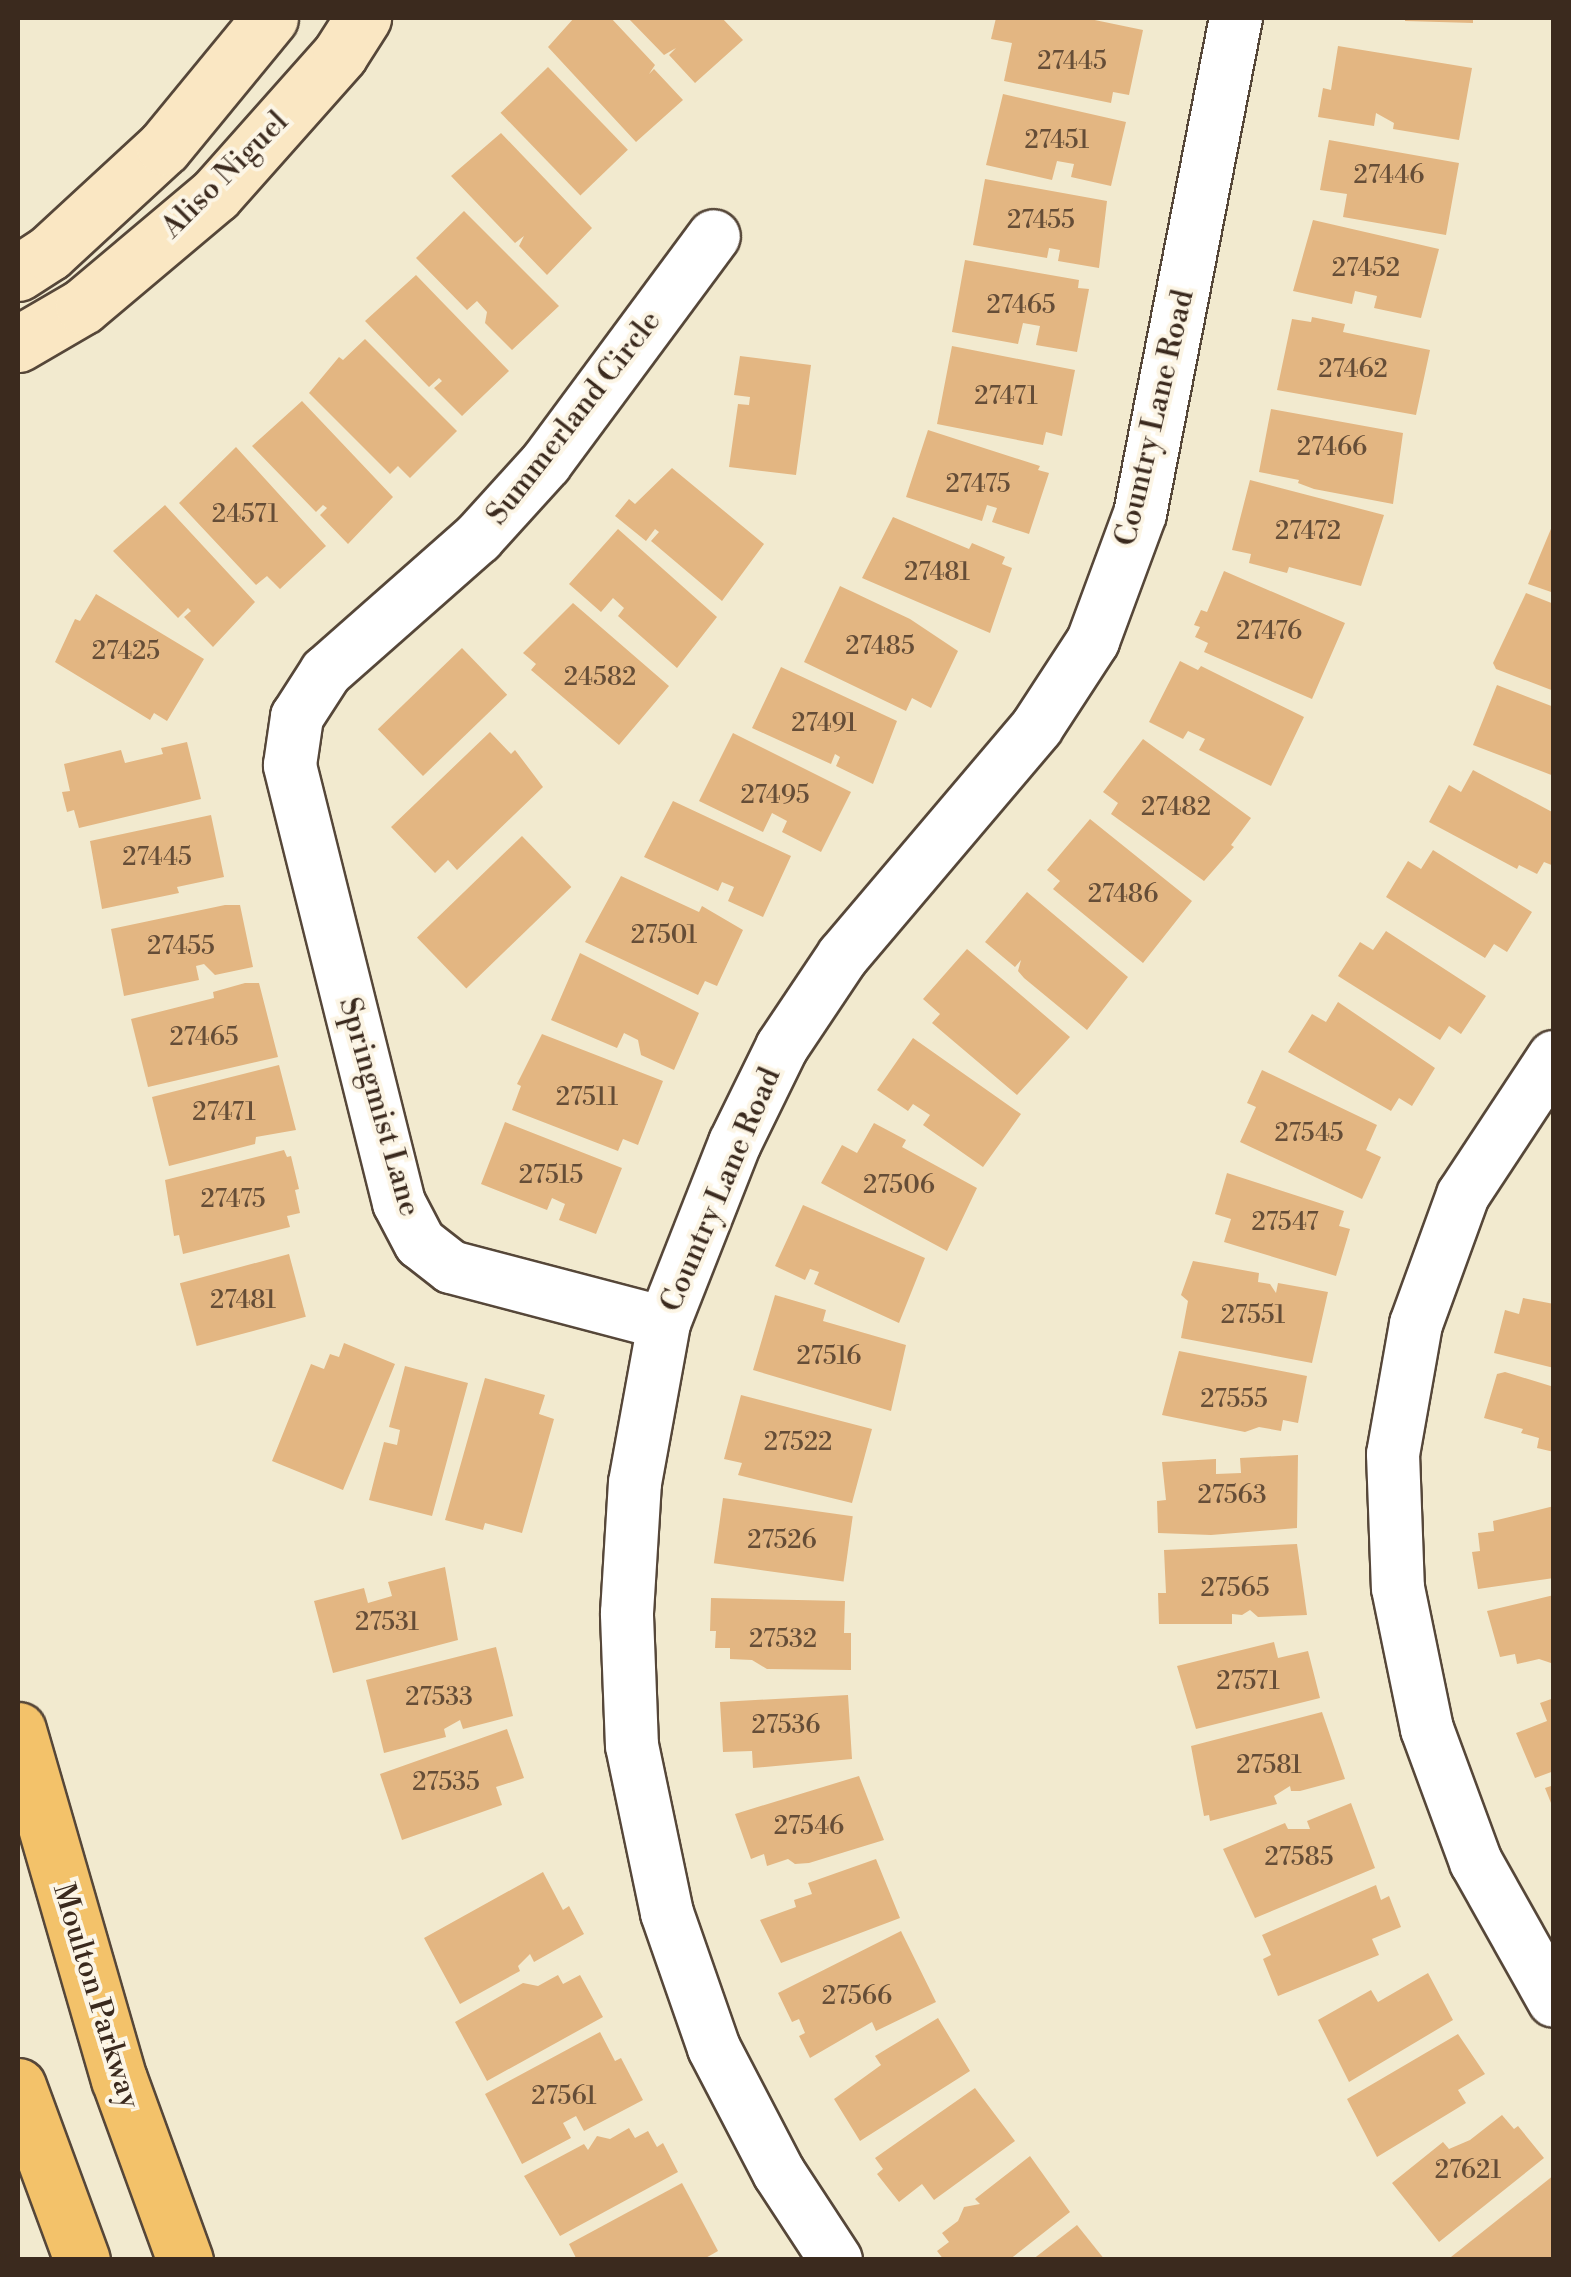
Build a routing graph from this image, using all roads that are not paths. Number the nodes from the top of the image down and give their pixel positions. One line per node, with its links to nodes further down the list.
1 (270, 18): 5 (street)
2 (363, 18): 6 (street, Aliso Niguel)
3 (1236, 18): 9 (street, Country Lane Road)
4 (714, 236): 7 (street, Summerland Circle)
5 (18, 273)
6 (18, 344)
7 (297, 717): 9 (street, Springmist Lane)
8 (1554, 1057): 11 (street)
9 (664, 1323): 15 (street, Country Lane Road)
10 (18, 1730): 14 (main road, Moulton Parkway)
11 (1554, 2001)
12 (18, 2086): 13 (main road)
13 (82, 2260)
14 (185, 2260)
15 (836, 2260)

